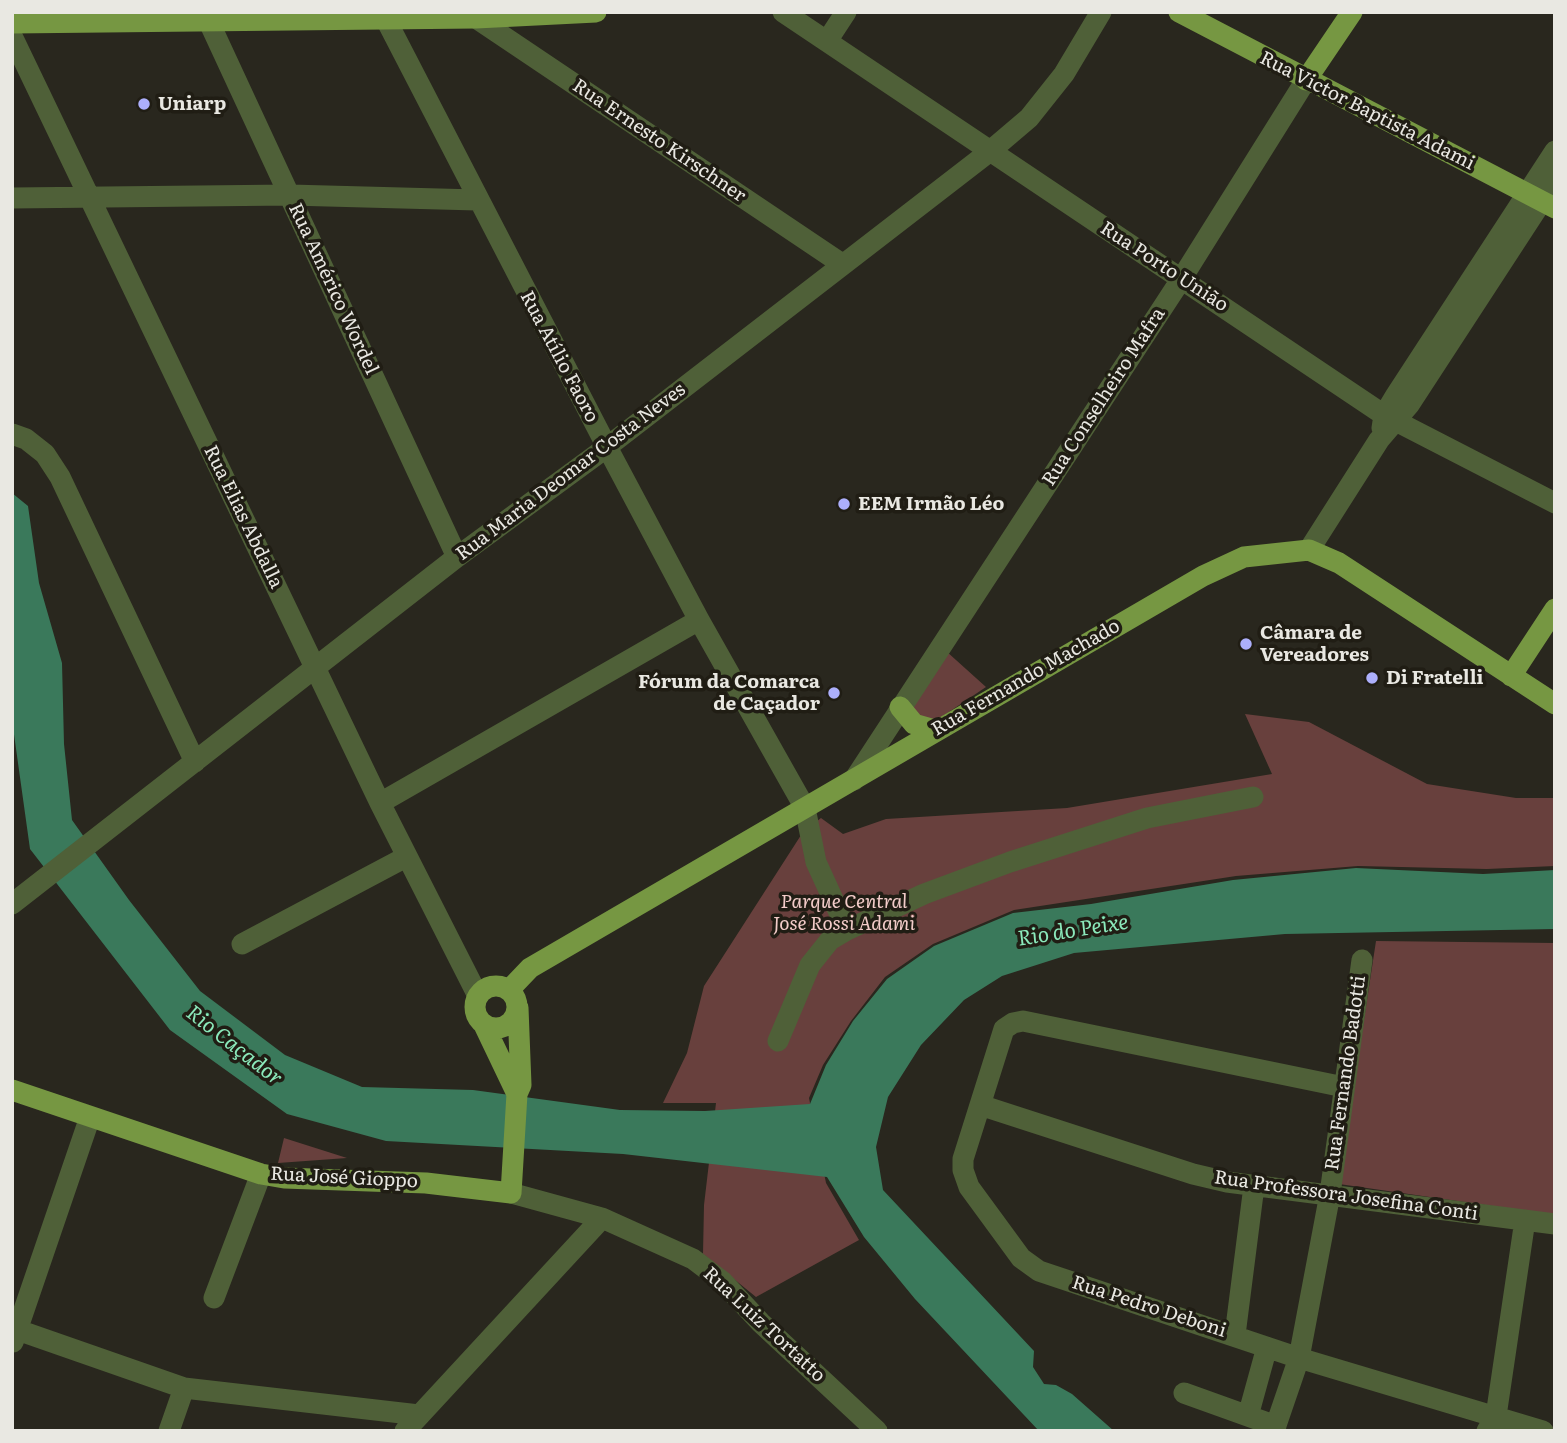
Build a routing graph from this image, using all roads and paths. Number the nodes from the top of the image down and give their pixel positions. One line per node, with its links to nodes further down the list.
1 (596, 12): 8 (main road)
2 (783, 12): 12 (street, Rua Porto União)
3 (846, 12): 12 (street)
4 (1101, 12): 15 (street, Rua Maria Deomar Costa Neves)
5 (1179, 12): 13 (main road, Rua Victor Baptista Adami)
6 (1352, 12): 13 (main road, Rua Conselheiro Mafra)
7 (383, 16): 8 (main road); 9 (main road); 20 (street, Rua Atílio Faoro)
8 (475, 18): 22 (street, Rua Ernesto Kirschner)
9 (209, 22): 10 (main road); 17 (street, Rua Américo Wordel)
10 (12, 23)
11 (12, 36): 18 (street, Rua Elias Abdalla)
12 (827, 41): 15 (street, Rua Porto União)
13 (1306, 80): 21 (main road, Rua Victor Baptista Adami); 23 (street, Rua Conselheiro Mafra)
14 (1555, 151): 21 (street)
15 (989, 152): 22 (street, Rua Maria Deomar Costa Neves); 23 (street, Rua Porto União)
16 (1555, 181): 21 (street)
17 (290, 195): 18 (street); 20 (street); 29 (street, Rua Américo Wordel)
18 (89, 196): 19 (street); 32 (street, Rua Elias Abdalla)
19 (12, 198)
20 (477, 200): 26 (street, Rua Atílio Faoro)
21 (1541, 201): 24 (street)
22 (842, 264): 26 (street, Rua Maria Deomar Costa Neves)
23 (1182, 278): 24 (street, Rua Porto União); 35 (street, Rua Conselheiro Mafra)
24 (1390, 419): 27 (street, Rua Porto União); 28 (street)
25 (12, 434): 37 (street)
26 (607, 447): 29 (street, Rua Maria Deomar Costa Neves); 31 (street, Rua Atílio Faoro)
27 (1555, 503)
28 (1309, 550): 33 (main road); 36 (main road, Rua Fernando Machado)
29 (457, 557): 32 (street, Rua Maria Deomar Costa Neves)
30 (1555, 609): 33 (main road)
31 (699, 620): 40 (street); 41 (street, Rua Atílio Faoro)
32 (316, 668): 37 (street, Rua Maria Deomar Costa Neves); 40 (street, Rua Elias Abdalla)
33 (1511, 676): 34 (main road)
34 (1555, 704)
35 (900, 707): 36 (main road); 38 (street, Rua Conselheiro Mafra)
36 (935, 730): 38 (main road, Rua Fernando Machado)
37 (195, 762): 43 (street, Rua Maria Deomar Costa Neves)
38 (854, 780): 41 (main road, Rua Fernando Machado)
39 (1253, 797): 44 (street)
40 (380, 803): 42 (street, Rua Elias Abdalla)
41 (805, 808): 44 (street, Rua Atílio Faoro); 48 (main road, Rua Fernando Machado)
42 (406, 857): 45 (street); 47 (street, Rua Elias Abdalla)
43 (12, 904)
44 (847, 930): 50 (street)
45 (242, 944)
46 (1362, 960): 51 (street, Rua Fernando Badotti)
47 (478, 996): 48 (main road); 49 (main road)
48 (513, 999): 49 (main road); 53 (main road)
49 (484, 1025): 53 (main road)
50 (778, 1041)
51 (1344, 1087): 54 (street, Rua Pedro Deboni); 59 (street, Rua Fernando Badotti)
52 (12, 1090): 55 (main road, Rua José Gioppo)
53 (517, 1095): 58 (main road)
54 (980, 1105): 57 (street, Rua Professora Josefina Conti); 65 (street, Rua Pedro Deboni)
55 (90, 1116): 56 (main road, Rua José Gioppo); 64 (street)
56 (261, 1174): 58 (main road, Rua José Gioppo); 63 (street)
57 (1254, 1186): 59 (street, Rua Professora Josefina Conti); 65 (street)
58 (511, 1194): 60 (street, Rua José Gioppo)
59 (1329, 1194): 61 (street, Rua Professora Josefina Conti); 67 (street, Rua Fernando Badotti)
60 (602, 1218): 71 (street); 75 (street, Rua Luiz Tortatto)
61 (1525, 1220): 62 (street, Rua Professora Josefina Conti); 72 (street)
62 (1555, 1224)
63 (214, 1298)
64 (14, 1334): 68 (street)
65 (1235, 1335): 66 (street, Rua Pedro Deboni)
66 (1267, 1346): 67 (street, Rua Pedro Deboni); 70 (street)
67 (1299, 1358): 72 (street, Rua Pedro Deboni); 73 (street, Rua Fernando Badotti)
68 (184, 1388): 71 (street); 74 (street)
69 (1184, 1393): 70 (street)
70 (1248, 1416): 73 (street)
71 (412, 1423)
72 (1491, 1423): 76 (street, Rua Pedro Deboni)
73 (1275, 1429)
74 (169, 1431)
75 (877, 1431)
76 (1543, 1431)

